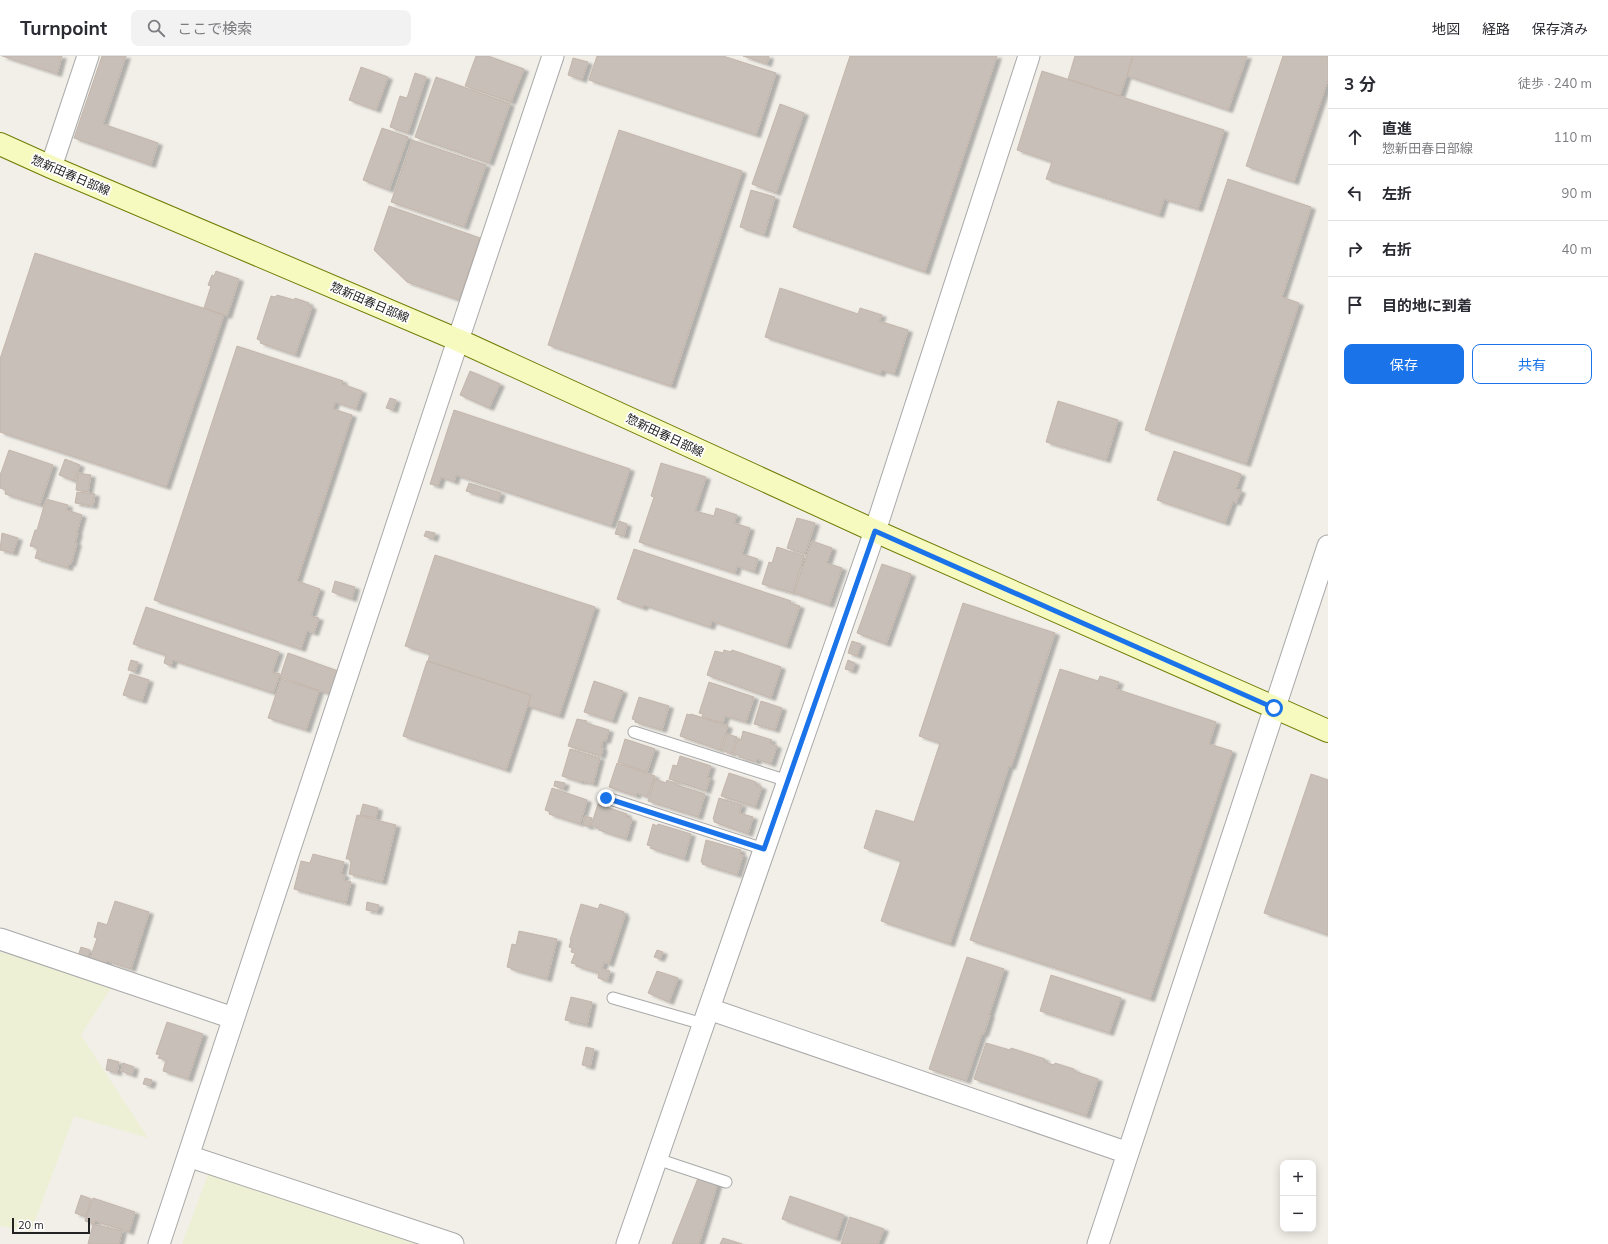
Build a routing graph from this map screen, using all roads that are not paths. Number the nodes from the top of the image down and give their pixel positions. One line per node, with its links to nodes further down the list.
1 (88, 56): 5 (street)
2 (553, 56): 6 (street)
3 (1029, 56): 7 (street)
4 (0, 144): 5 (main road, 惣新田春日部線)
5 (51, 167): 6 (main road, 惣新田春日部線)
6 (458, 340): 7 (main road, 惣新田春日部線); 18 (street)
7 (875, 531): 9 (main road, 惣新田春日部線); 12 (street)
8 (1328, 546): 9 (street)
9 (1274, 708): 10 (main road, 惣新田春日部線); 19 (street)
10 (1328, 731)
11 (634, 732): 12 (lane)
12 (788, 781): 14 (street)
13 (606, 798): 14 (lane)
14 (764, 849): 17 (street)
15 (0, 939): 18 (street)
16 (613, 998): 17 (lane)
17 (706, 1017): 19 (street); 21 (street)
18 (233, 1018): 20 (street)
19 (1128, 1153): 26 (street)
20 (188, 1156): 23 (street); 24 (street)
21 (657, 1159): 22 (lane); 25 (street)
22 (726, 1182)
23 (159, 1244)
24 (454, 1244)
25 (627, 1244)
26 (1098, 1244)

